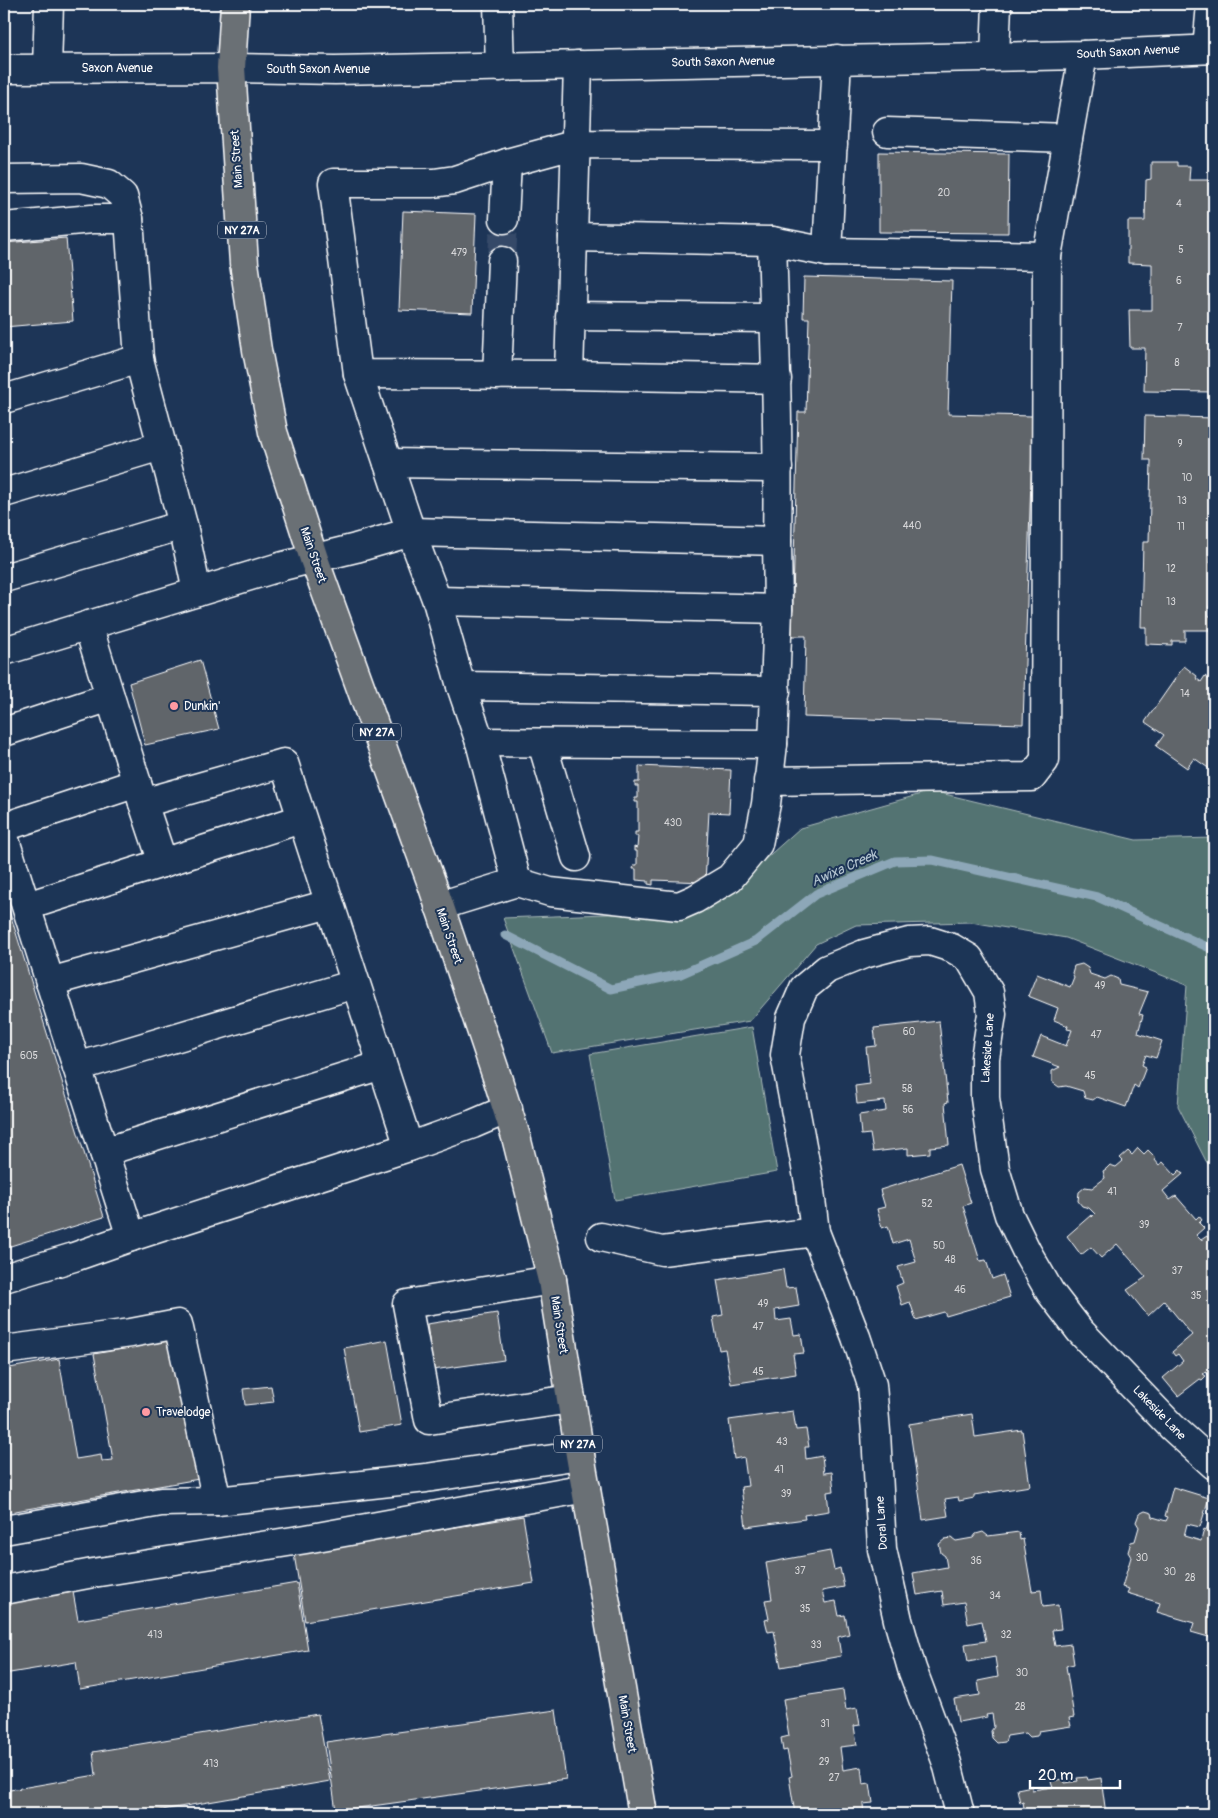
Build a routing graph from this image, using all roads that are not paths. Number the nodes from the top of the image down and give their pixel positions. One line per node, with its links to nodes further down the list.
1 (50, 4): 12 (street)
2 (235, 4): 13 (main road, Main Street)
3 (498, 4): 11 (street)
4 (997, 4): 8 (street)
5 (1211, 4): 6 (street)
6 (1211, 49): 7 (street, South Saxon Avenue)
7 (1083, 55): 8 (street, South Saxon Avenue); 16 (street)
8 (995, 56): 9 (street, South Saxon Avenue)
9 (837, 60): 10 (street, South Saxon Avenue); 18 (street)
10 (578, 65): 11 (street, South Saxon Avenue); 17 (street)
11 (500, 67): 13 (street, South Saxon Avenue)
12 (47, 68): 13 (street, Saxon Avenue); 14 (street, Saxon Avenue)
13 (231, 68): 44 (main road, Main Street / NY 27A)
14 (4, 69)
15 (887, 132): 16 (street)
16 (1068, 138): 27 (street)
17 (577, 144): 18 (street); 19 (street); 24 (street)
18 (833, 145): 26 (street)
19 (507, 163): 22 (street); 32 (street)
20 (4, 179): 21 (street)
21 (129, 219): 23 (street); 31 (street)
22 (504, 219)
23 (4, 227)
24 (573, 237): 25 (street); 29 (street)
25 (772, 240): 26 (street); 30 (street)
26 (827, 252): 27 (street)
27 (1047, 256): 58 (street)
28 (502, 261): 33 (street)
29 (570, 316): 30 (street); 34 (street)
30 (774, 318): 35 (street)
31 (139, 359): 36 (street); 37 (street)
32 (358, 374): 33 (street); 38 (street)
33 (497, 375): 34 (street)
34 (569, 375): 35 (street)
35 (777, 379): 39 (street)
36 (4, 399)
37 (161, 446): 40 (street); 41 (street)
38 (388, 463): 39 (street); 42 (street)
39 (778, 468): 43 (street)
40 (4, 493)
41 (183, 525): 45 (street); 46 (street)
42 (410, 532): 43 (street); 44 (street); 47 (street)
43 (777, 541): 48 (street)
44 (314, 559): 46 (street); 68 (main road, Main Street / NY 27A)
45 (4, 578)
46 (197, 592): 49 (street)
47 (437, 601): 48 (street); 51 (street)
48 (778, 609): 52 (street)
49 (88, 625): 50 (street); 53 (street)
50 (4, 651)
51 (461, 686): 52 (street); 55 (street)
52 (776, 691): 57 (street)
53 (110, 697): 54 (street); 59 (street)
54 (4, 732)
55 (480, 742): 56 (street); 65 (street)
56 (542, 743): 57 (street); 63 (street)
57 (773, 744): 58 (street)
58 (768, 781): 65 (street)
59 (140, 793): 60 (street); 61 (street); 64 (street)
60 (301, 819): 64 (street); 66 (street)
61 (4, 827)
62 (4, 837): 67 (street)
63 (576, 857)
64 (163, 863): 67 (street)
65 (517, 882): 68 (street)
66 (329, 904): 69 (street); 70 (street)
67 (26, 906): 69 (street)
68 (439, 906): 73 (main road, Main Street / NY 27A)
69 (50, 982): 72 (street)
70 (355, 984): 71 (street); 72 (street)
71 (382, 1065): 74 (street); 75 (street)
72 (77, 1067): 75 (street)
73 (508, 1109): 74 (street); 80 (main road, Main Street / NY 27A)
74 (409, 1147): 77 (street)
75 (104, 1152): 77 (street)
76 (815, 1232): 78 (street); 84 (street, Lakeside Lane); 90 (street, Doral Lane)
77 (131, 1237): 79 (street)
78 (601, 1237)
79 (4, 1278)
80 (552, 1280): 82 (main road, Main Street / NY 27A); 82 (street)
81 (4, 1350): 86 (street)
82 (571, 1399): 83 (main road, Main Street / NY 27A)
83 (580, 1455): 85 (main road, Main Street / NY 27A); 86 (street)
84 (1214, 1465)
85 (586, 1488): 88 (street); 89 (main road, Main Street / NY 27A)
86 (217, 1501): 87 (street)
87 (4, 1530)
88 (4, 1590)
89 (642, 1814)
90 (960, 1814)

